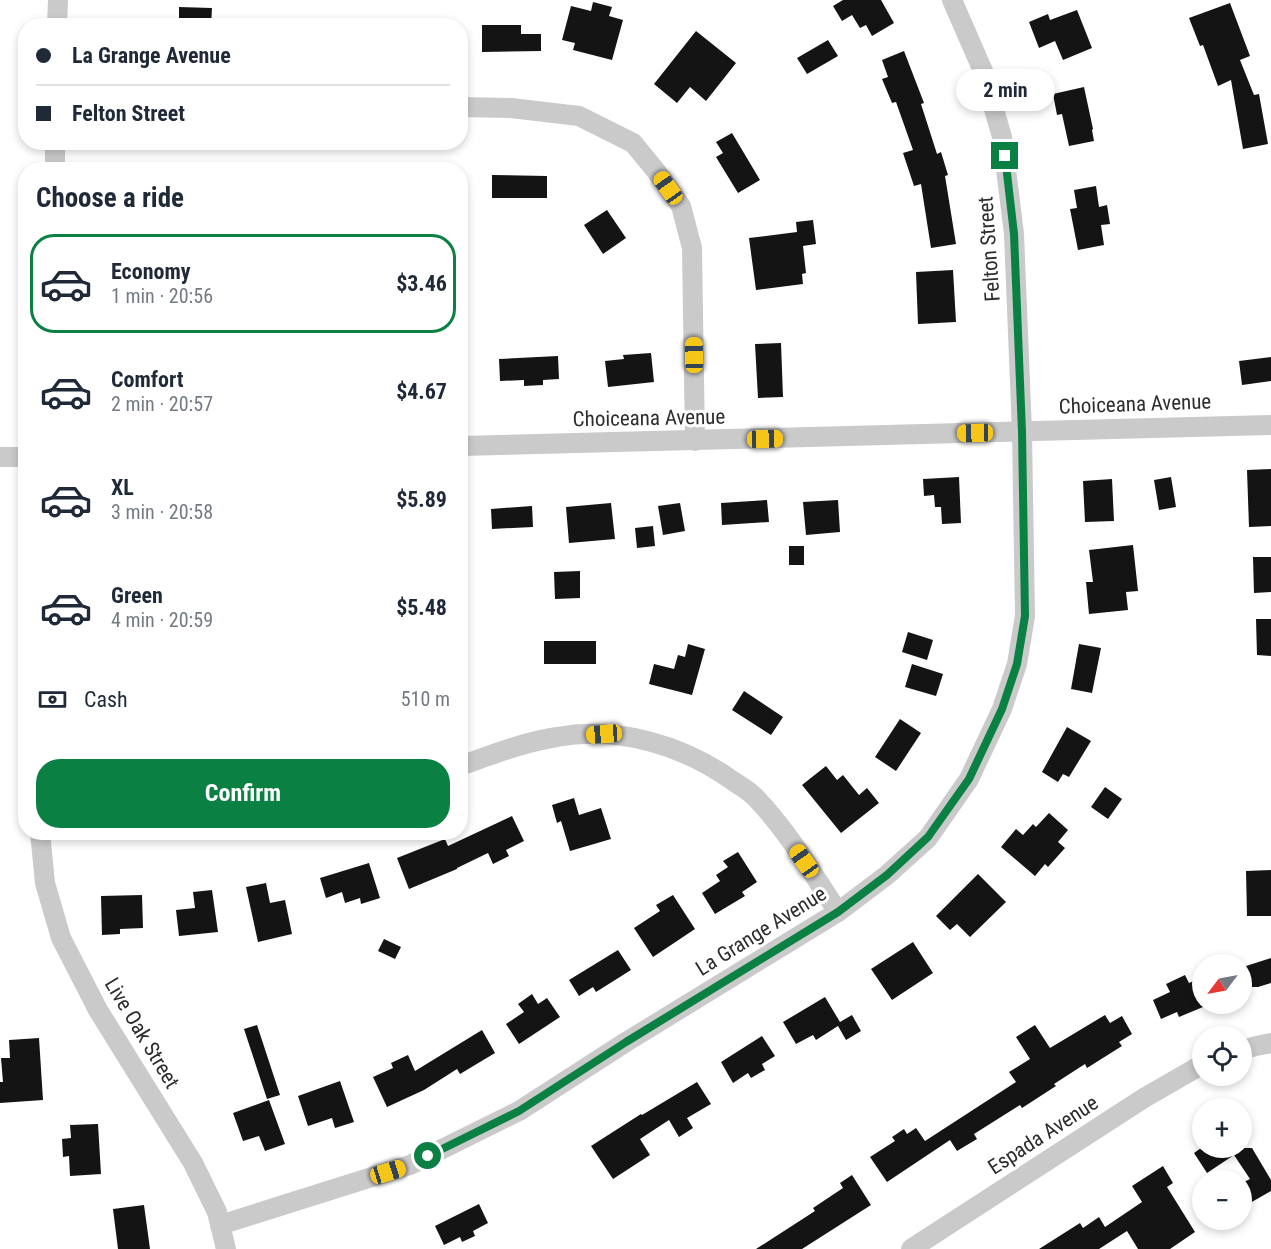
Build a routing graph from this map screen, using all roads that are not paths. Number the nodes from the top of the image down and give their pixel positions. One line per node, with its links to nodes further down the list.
1 (58, 0): 3 (street)
2 (952, 0): 6 (street, Felton Street)
3 (57, 18)
4 (468, 107): 7 (street)
5 (1271, 425): 6 (street, Choiceana Avenue)
6 (1022, 432): 7 (street, Choiceana Avenue); 13 (street, La Grange Avenue)
7 (695, 441): 8 (street, Choiceana Avenue)
8 (468, 446)
9 (18, 457): 10 (street)
10 (0, 458)
11 (468, 763): 13 (street)
12 (41, 840): 17 (street, Live Oak Street)
13 (838, 912): 17 (street, La Grange Avenue)
14 (1271, 1043): 15 (street)
15 (1252, 1047)
16 (1192, 1070): 19 (street, Espada Avenue)
17 (220, 1225): 18 (street, Live Oak Street)
18 (226, 1249)
19 (911, 1249)

